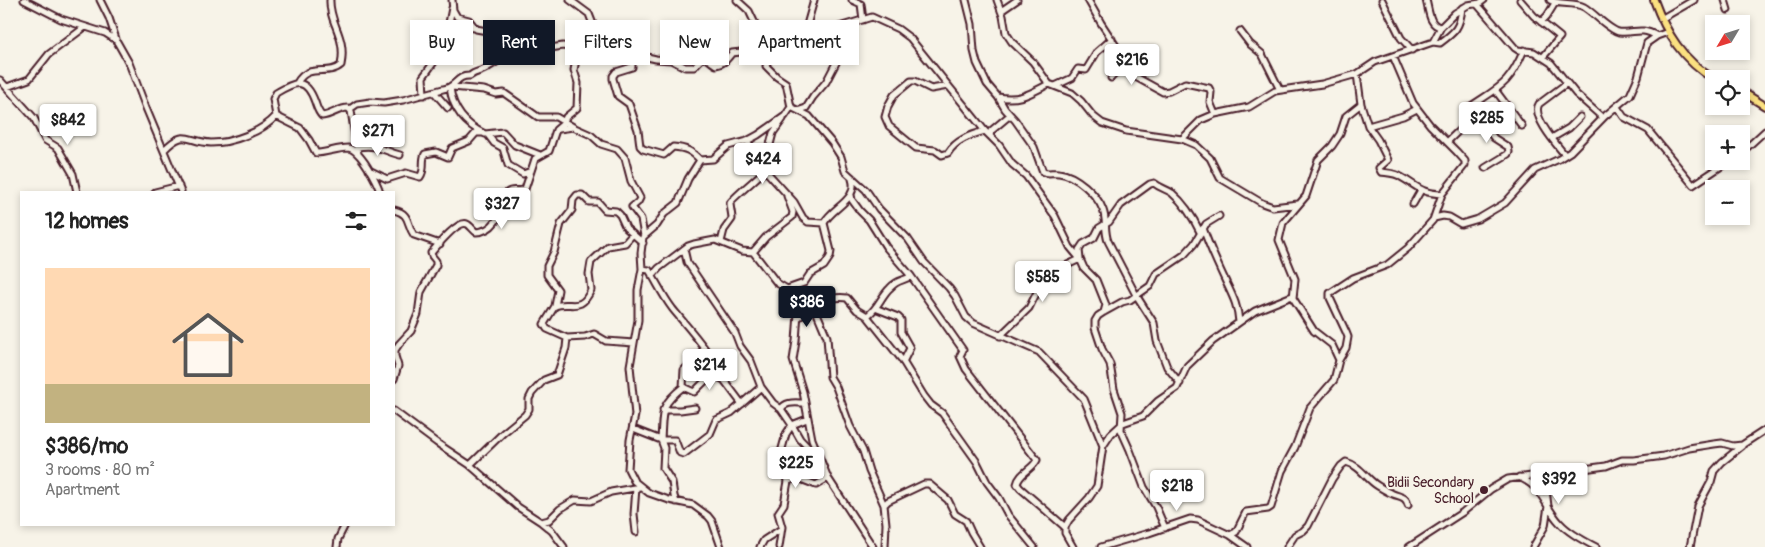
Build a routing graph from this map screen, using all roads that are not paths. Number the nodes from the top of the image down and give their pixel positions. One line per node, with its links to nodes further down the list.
1 (24, 0): 32 (street)
2 (100, 0): 41 (street)
3 (330, 0): 59 (street)
4 (570, 0): 27 (street)
5 (738, 0): 28 (street)
6 (814, 0): 29 (street)
7 (852, 0): 30 (street)
8 (966, 0): 70 (street)
9 (997, 0): 24 (street)
10 (1017, 0): 24 (street)
11 (1088, 0): 40 (street)
12 (1382, 0): 43 (street)
13 (1426, 0): 33 (street)
14 (1484, 0): 21 (street)
15 (1520, 0): 31 (street)
16 (1654, 0): 25 (main road)
17 (1694, 0): 25 (street)
18 (1725, 0): 23 (street)
19 (1552, 1): 31 (street); 39 (street)
20 (452, 3): 26 (street); 35 (street)
21 (1477, 4): 22 (street); 44 (street)
22 (1462, 8): 33 (street); 42 (street)
23 (1728, 10)
24 (1001, 11): 61 (street)
25 (1661, 19): 38 (main road)
26 (450, 20)
27 (591, 20)
28 (754, 20)
29 (808, 20)
30 (863, 20): 62 (street); 78 (street)
31 (1541, 22): 48 (street)
32 (85, 27): 41 (street); 63 (street)
33 (1441, 27): 42 (street)
34 (473, 28): 35 (street)
35 (476, 28): 36 (street)
36 (483, 30)
37 (1240, 31): 65 (street)
38 (1668, 32): 39 (street); 55 (main road)
39 (1657, 36): 74 (street)
40 (1112, 39): 49 (street); 61 (street)
41 (116, 40): 102 (street)
42 (1433, 42): 43 (street)
43 (1412, 50): 46 (street)
44 (1524, 50): 48 (street); 66 (street)
45 (739, 52): 47 (street)
46 (1393, 56): 56 (street); 77 (street)
47 (650, 57)
48 (1543, 57): 60 (street)
49 (1125, 63): 57 (street); 79 (street)
50 (432, 65): 68 (street)
51 (491, 65): 64 (street)
52 (575, 65): 86 (street)
53 (632, 65): 107 (street)
54 (766, 65): 73 (street)
55 (1705, 73)
56 (1357, 74): 65 (street); 71 (street)
57 (1111, 78)
58 (0, 80): 63 (street)
59 (297, 83): 76 (street); 81 (street)
60 (1567, 83): 85 (street); 96 (street)
61 (1051, 85): 70 (street); 97 (street)
62 (948, 86): 91 (street); 91 (street)
63 (7, 87): 116 (street)
64 (451, 87): 67 (street); 86 (street); 93 (street)
65 (1280, 90): 79 (street)
66 (1496, 91): 83 (street); 88 (street)
67 (434, 92): 68 (street); 75 (street)
68 (424, 95): 76 (street)
69 (1750, 97): 72 (main road)
70 (998, 98): 80 (street)
71 (1361, 104): 87 (street); 123 (street)
72 (1765, 106)
73 (791, 107): 78 (street); 82 (street)
74 (1617, 107): 85 (street); 111 (street)
75 (448, 108)
76 (350, 109): 101 (street)
77 (1417, 109): 87 (street); 99 (street)
78 (800, 110): 113 (street)
79 (1215, 114): 97 (street)
80 (1010, 115): 95 (street); 129 (street)
81 (276, 116): 102 (street); 103 (street)
82 (785, 116): 98 (street); 110 (street)
83 (1473, 117): 99 (street); 108 (street)
84 (1580, 117): 96 (street)
85 (1603, 118): 105 (street)
86 (564, 121): 89 (street); 90 (street)
87 (1368, 126): 115 (street)
88 (1522, 126)
89 (574, 127): 90 (street); 132 (street)
90 (556, 130): 106 (street)
91 (984, 131): 95 (street)
92 (1765, 131): 100 (street)
93 (482, 133): 94 (street); 109 (street)
94 (488, 134): 106 (street); 112 (street)
95 (990, 136): 138 (street)
96 (1552, 138): 105 (street)
97 (1182, 139): 123 (street)
98 (747, 141): 107 (street); 110 (street)
99 (1447, 142): 121 (street)
100 (1750, 145)
101 (357, 147): 103 (street); 104 (street)
102 (164, 150): 114 (street)
103 (358, 154): 109 (street)
104 (400, 155)
105 (1565, 155): 127 (street)
106 (540, 156): 112 (street)
107 (700, 160): 132 (street)
108 (1485, 168)
109 (369, 170): 119 (street)
110 (766, 170): 120 (street); 133 (street)
111 (1716, 170)
112 (532, 171): 135 (street)
113 (852, 178): 122 (street); 152 (street)
114 (179, 186): 117 (street); 118 (street)
115 (1421, 190): 121 (street); 124 (street)
116 (77, 191)
117 (159, 191)
118 (182, 191)
119 (380, 191)
120 (785, 191): 128 (street); 137 (street)
121 (1442, 194): 127 (street)
122 (851, 195): 128 (street); 141 (street)
123 (1298, 204): 144 (street)
124 (1413, 204)
125 (395, 210): 135 (street)
126 (1219, 216): 130 (street)
127 (1434, 218): 158 (street)
128 (824, 223): 142 (street)
129 (1105, 225): 130 (street); 138 (street); 143 (street)
130 (1201, 230): 143 (street); 151 (street)
131 (632, 235): 134 (street); 145 (street); 145 (street)
132 (644, 236): 134 (street)
133 (721, 242): 136 (street); 137 (street)
134 (643, 243): 139 (street)
135 (440, 244): 156 (street)
136 (684, 249): 140 (street); 164 (street)
137 (753, 252): 142 (street)
138 (1080, 259): 148 (street); 152 (street)
139 (642, 269): 140 (street); 154 (street)
140 (652, 276): 155 (street)
141 (911, 276): 147 (street); 192 (street)
142 (787, 289): 150 (street)
143 (1136, 295): 148 (street); 162 (street)
144 (1292, 296): 151 (street); 158 (street)
145 (555, 306): 153 (street)
146 (814, 306): 149 (street); 150 (street); 187 (street)
147 (875, 308): 149 (street); 159 (street)
148 (1104, 312): 173 (street)
149 (867, 316): 159 (street)
150 (798, 318): 165 (street)
151 (1239, 322): 162 (street)
152 (1000, 336): 178 (street)
153 (567, 338): 154 (street); 180 (street)
154 (634, 343): 174 (street)
155 (704, 349): 161 (street); 163 (street)
156 (395, 350)
157 (395, 356): 160 (street)
158 (1339, 360): 196 (street)
159 (903, 362): 205 (street)
160 (395, 376)
161 (717, 376): 163 (street); 166 (street)
162 (1180, 383): 173 (street)
163 (683, 387): 169 (street)
164 (761, 387): 166 (street); 168 (street)
165 (804, 403): 168 (street); 171 (street)
166 (742, 404): 176 (street)
167 (695, 408): 169 (street)
168 (780, 409): 172 (street)
169 (663, 410): 176 (street)
170 (395, 412): 180 (street)
171 (807, 419): 172 (street); 179 (street)
172 (792, 424): 179 (street); 184 (street)
173 (1120, 426): 178 (street); 194 (street)
174 (633, 429): 176 (street); 185 (street)
175 (1765, 430): 177 (street)
176 (661, 440): 186 (street)
177 (1742, 445): 181 (street); 213 (street)
178 (1103, 446): 192 (street)
179 (822, 462): 183 (street)
180 (470, 465): 190 (street)
181 (1546, 473): 182 (street); 189 (street)
182 (1518, 477): 189 (street); 210 (street)
183 (828, 478): 184 (street); 202 (street)
184 (788, 481): 193 (street)
185 (638, 488): 186 (street); 190 (street); 195 (street)
186 (676, 502): 197 (street)
187 (884, 505): 203 (street); 204 (street)
188 (1408, 505): 209 (street)
189 (1548, 506): 211 (street); 212 (street)
190 (541, 522): 199 (street)
191 (344, 526): 198 (street)
192 (1065, 527): 206 (street)
193 (782, 528): 200 (street); 201 (street)
194 (1166, 528): 196 (street); 207 (street)
195 (636, 532)
196 (1230, 535): 208 (street)
197 (721, 546)
198 (337, 547)
199 (564, 547)
200 (760, 547)
201 (780, 547)
202 (873, 547)
203 (885, 547)
204 (980, 547)
205 (1034, 547)
206 (1073, 547)
207 (1101, 547)
208 (1247, 547)
209 (1287, 547)
210 (1409, 547)
211 (1533, 547)
212 (1596, 547)
213 (1690, 547)

